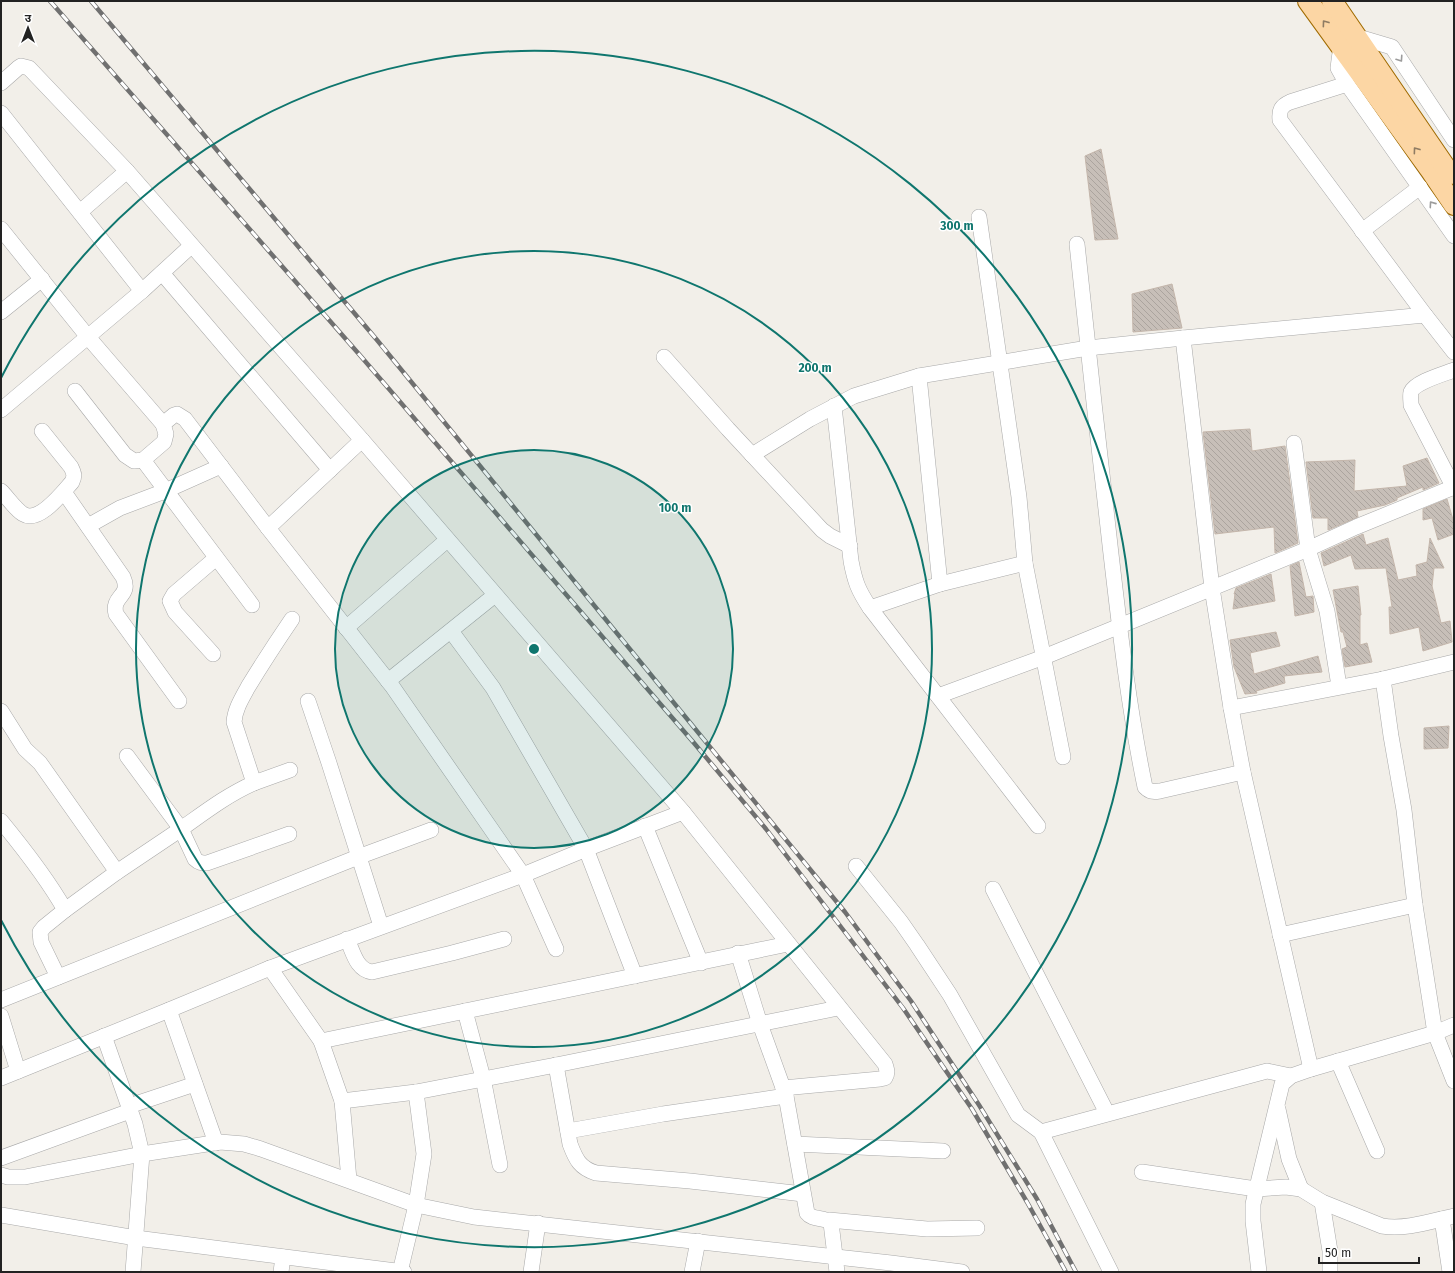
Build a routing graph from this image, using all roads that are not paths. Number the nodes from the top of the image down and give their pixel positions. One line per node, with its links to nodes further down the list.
1 (1308, 1): 3 (main road, one-way to 1)
2 (1332, 1): 3 (main road)
3 (1348, 41): 4 (main road); 6 (street); 8 (street, one-way to 8)
4 (1363, 62): 10 (main road); 12 (main road, one-way to 4)
5 (1, 83): 9 (street)
6 (1347, 84): 11 (street); 16 (street)
7 (1, 113): 13 (street)
8 (1454, 140)
9 (127, 170): 13 (street); 19 (street)
10 (1454, 181)
11 (1420, 187): 16 (street); 17 (street, one-way to 11)
12 (1454, 205)
13 (80, 212): 23 (street)
14 (979, 217): 31 (street)
15 (1, 229): 20 (street)
16 (1362, 231): 25 (street)
17 (1454, 236)
18 (1077, 244): 28 (street)
19 (192, 246): 21 (street); 39 (street)
20 (7, 247): 22 (street)
21 (162, 273): 23 (street); 44 (street)
22 (42, 279): 24 (street); 26 (street)
23 (142, 291): 26 (street)
24 (1, 312)
25 (1425, 315): 27 (street); 29 (street)
26 (88, 337): 36 (street); 37 (street)
27 (1183, 338): 28 (street); 57 (street)
28 (1088, 348): 31 (street); 62 (street)
29 (1454, 352)
30 (664, 357): 41 (street)
31 (999, 363): 33 (street); 55 (street)
32 (1454, 370): 45 (street)
33 (919, 376): 35 (street); 56 (street)
34 (75, 391): 42 (street)
35 (834, 406): 41 (street); 52 (street)
36 (1, 410)
37 (162, 424): 42 (street); 43 (street)
38 (42, 431): 48 (street)
39 (362, 440): 44 (street); 51 (street)
40 (1294, 443): 53 (street)
41 (752, 455): 52 (street)
42 (143, 460): 47 (street)
43 (221, 466): 47 (street); 50 (street)
44 (330, 470): 50 (street)
45 (1454, 487): 53 (street)
46 (1, 491): 48 (street)
47 (165, 491): 49 (street); 54 (street)
48 (64, 492): 49 (street)
49 (88, 526): 72 (street)
50 (268, 528): 63 (street)
51 (447, 540): 58 (street); 63 (street)
52 (850, 546): 60 (street)
53 (1308, 549): 57 (street); 70 (street)
54 (216, 558): 59 (street); 65 (street)
55 (1025, 563): 56 (street); 66 (street)
56 (940, 584): 60 (street)
57 (1212, 588): 62 (street); 74 (street)
58 (495, 595): 64 (street); 81 (street)
59 (252, 604)
60 (870, 608): 71 (street)
61 (292, 619): 80 (street)
62 (1120, 626): 66 (street); 79 (street)
63 (346, 628): 69 (street)
64 (451, 631): 69 (street); 88 (street)
65 (213, 654)
66 (1044, 657): 71 (street); 77 (street)
67 (1454, 662): 68 (street)
68 (1383, 679): 70 (street); 94 (street)
69 (388, 681): 92 (street)
70 (1339, 686): 74 (street)
71 (938, 696): 84 (street)
72 (178, 701)
73 (308, 701): 89 (street)
74 (1231, 708): 79 (street)
75 (1, 711): 91 (street)
76 (126, 756): 85 (street)
77 (1063, 757)
78 (290, 770): 80 (street)
79 (1243, 772): 97 (street)
80 (254, 783): 85 (street)
81 (682, 812): 83 (street); 100 (street)
82 (1, 821): 95 (street)
83 (645, 826): 88 (street); 103 (street)
84 (1038, 826)
85 (181, 829): 87 (street); 91 (street)
86 (431, 830): 89 (street)
87 (289, 834)
88 (586, 849): 92 (street); 105 (street)
89 (358, 856): 96 (street); 106 (street)
90 (856, 866): 133 (street)
91 (117, 872): 95 (street)
92 (523, 875): 96 (street); 101 (street)
93 (994, 889): 131 (street)
94 (1415, 905): 97 (street); 114 (street)
95 (65, 910): 106 (street)
96 (381, 926): 98 (street)
97 (1280, 935): 119 (street)
98 (347, 939): 99 (street); 104 (street)
99 (504, 939)
100 (788, 944): 102 (street); 108 (street)
101 (556, 949)
102 (738, 953): 103 (street); 112 (street)
103 (701, 962): 105 (street)
104 (270, 968): 109 (street); 116 (street)
105 (635, 976): 110 (street)
106 (58, 977): 107 (street)
107 (1, 1000)
108 (838, 1008): 112 (street); 127 (street)
109 (169, 1010): 115 (street); 125 (street)
110 (465, 1011): 116 (street); 123 (street)
111 (1, 1016): 120 (street)
112 (760, 1024): 118 (street); 127 (street)
113 (1454, 1024): 114 (street)
114 (1435, 1033): 117 (street); 124 (street)
115 (104, 1036): 120 (street); 130 (street)
116 (321, 1041): 128 (street)
117 (1338, 1061): 119 (street); 137 (street)
118 (556, 1065): 123 (street); 132 (street)
119 (1311, 1069): 121 (street)
120 (18, 1071): 122 (street)
121 (1291, 1076): 129 (street); 131 (street)
122 (1, 1078)
123 (483, 1078): 126 (street); 140 (street)
124 (1454, 1081)
125 (196, 1084): 130 (street); 134 (street)
126 (416, 1092): 128 (street); 148 (street)
127 (785, 1092): 132 (street); 135 (street)
128 (342, 1101): 143 (street)
129 (1277, 1104): 144 (street); 145 (street)
130 (129, 1108): 138 (street); 139 (street)
131 (1107, 1113): 133 (street)
132 (568, 1131): 146 (street)
133 (1041, 1132): 166 (street)
134 (216, 1143): 138 (street); 143 (street)
135 (795, 1144): 136 (street); 146 (street)
136 (943, 1151)
137 (1377, 1151)
138 (142, 1154): 142 (street); 154 (street)
139 (1, 1158)
140 (500, 1165)
141 (1142, 1172): 144 (street)
142 (1, 1175)
143 (349, 1180): 148 (street)
144 (1256, 1189): 145 (street); 167 (street)
145 (1301, 1189): 147 (street)
146 (803, 1194): 151 (street)
147 (1322, 1202): 150 (street); 168 (street)
148 (416, 1205): 152 (street); 161 (street)
149 (1, 1215): 154 (street)
150 (1448, 1217): 169 (street)
151 (829, 1220): 153 (street); 157 (street)
152 (538, 1223): 155 (street); 163 (street)
153 (976, 1228)
154 (136, 1238): 156 (street); 159 (street)
155 (698, 1241): 157 (street); 164 (street)
156 (283, 1256): 160 (street); 161 (street)
157 (837, 1265): 158 (street)
158 (925, 1270): 165 (street)
159 (133, 1272)
160 (281, 1272)
161 (400, 1272): 162 (street)
162 (404, 1272)
163 (531, 1272)
164 (692, 1272)
165 (962, 1272)
166 (1111, 1272)
167 (1259, 1272)
168 (1330, 1272)
169 (1450, 1272)

